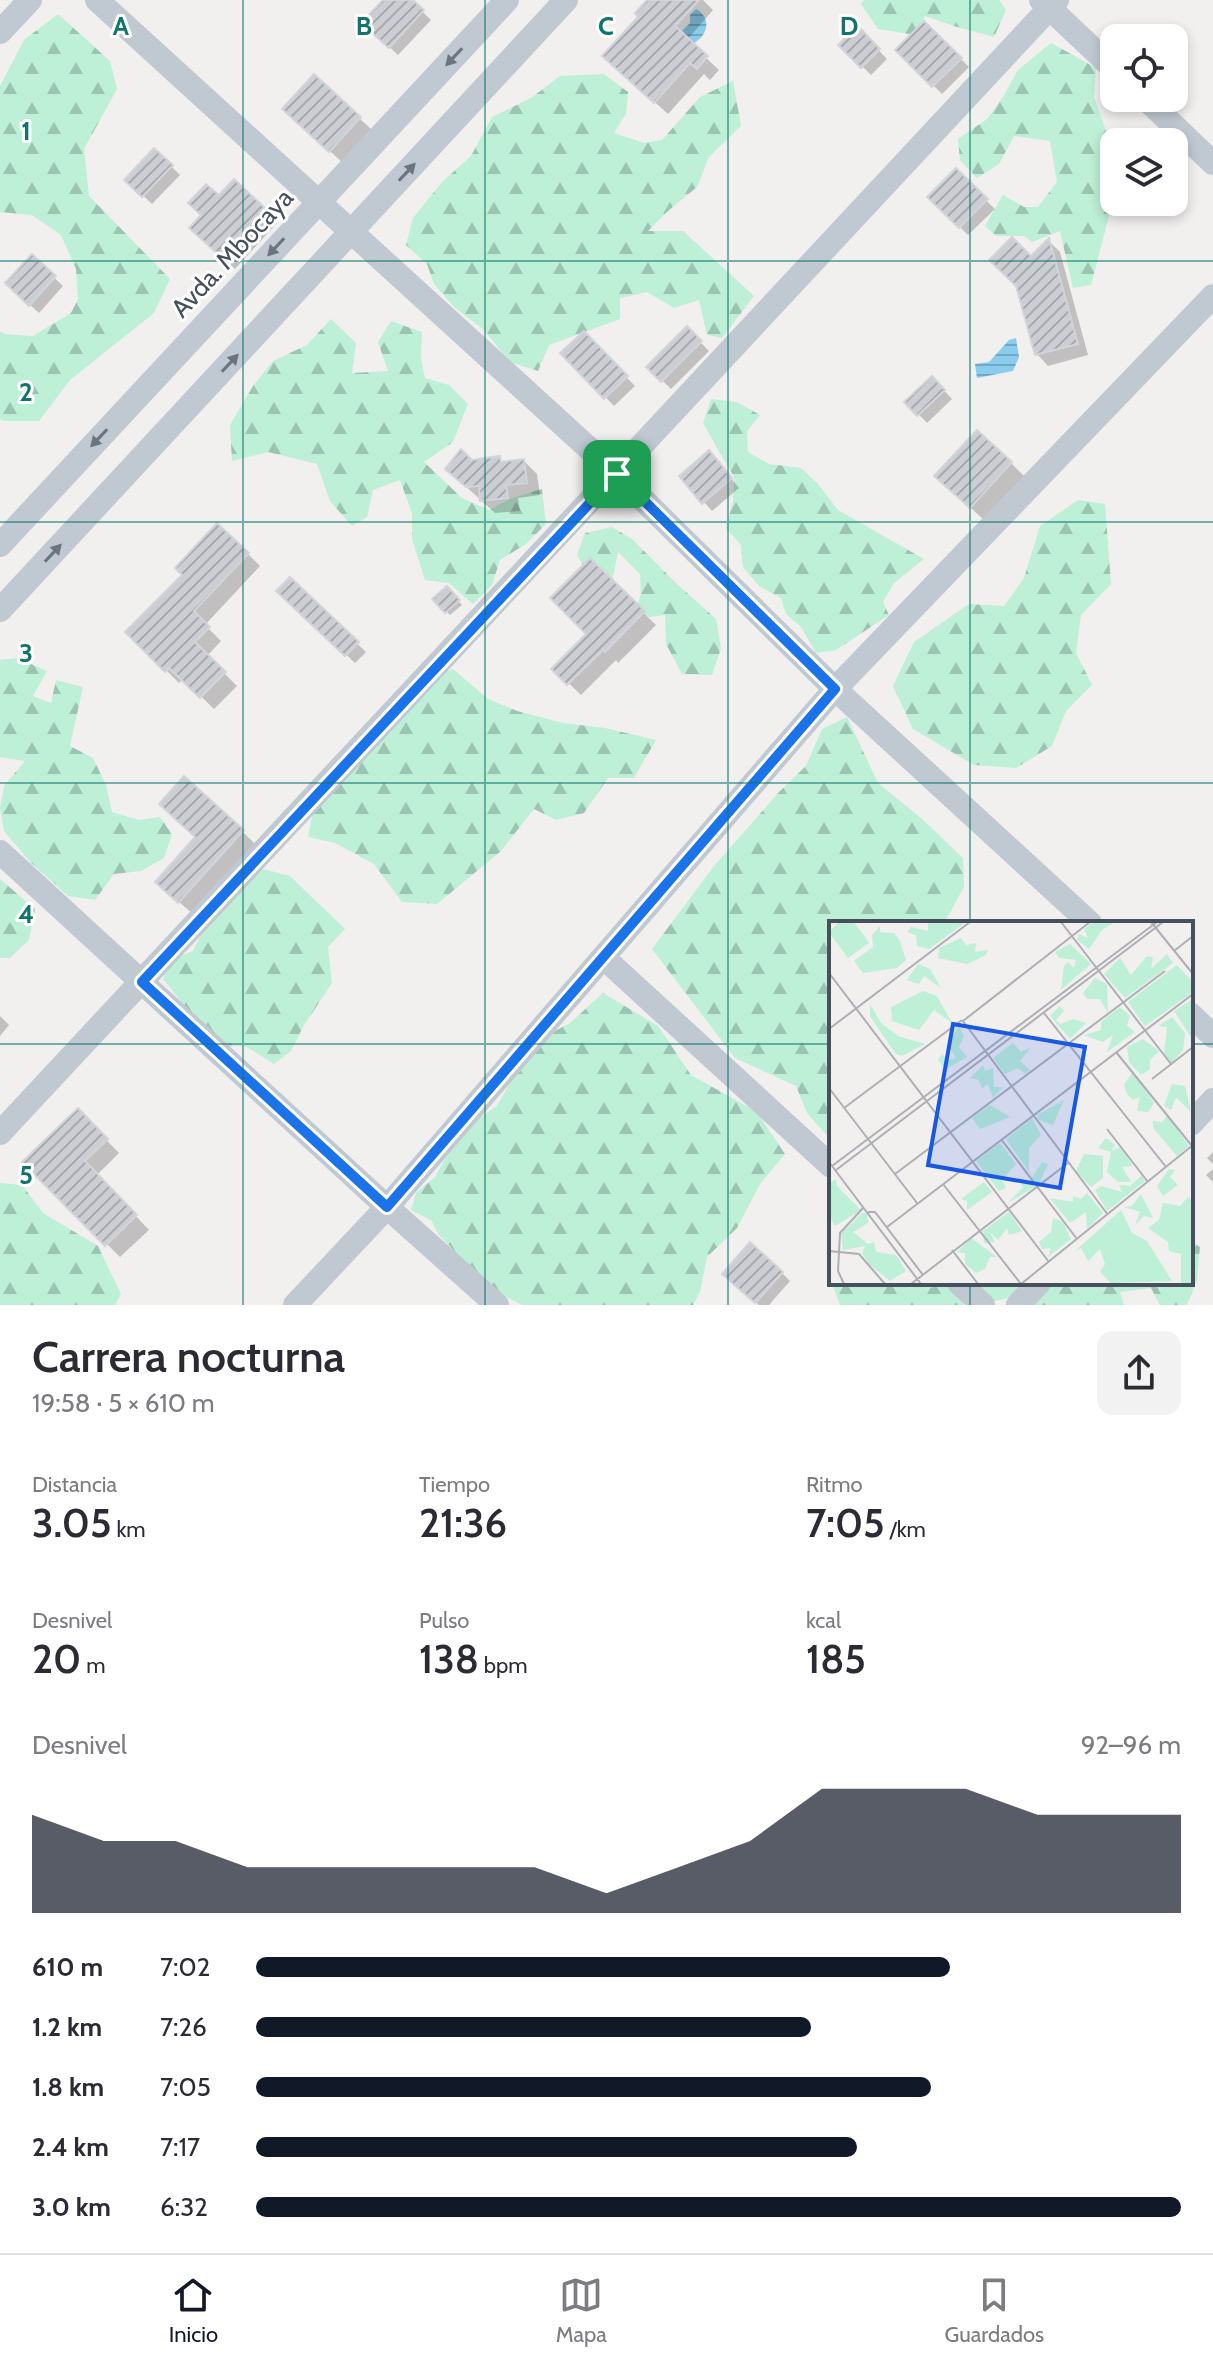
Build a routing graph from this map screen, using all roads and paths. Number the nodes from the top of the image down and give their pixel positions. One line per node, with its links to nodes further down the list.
1 (30, 0): 6 (street)
2 (97, 0): 10 (street)
3 (507, 0): 10 (street, Avda. Mbocaya, one-way to 10)
4 (566, 0): 11 (street, one-way to 4)
5 (1049, 3): 7 (street); 13 (street)
6 (0, 32)
7 (1100, 55)
8 (1160, 112): 9 (street)
9 (1213, 163)
10 (318, 201): 11 (street); 14 (street, Avda. Mbocaya, one-way to 14)
11 (350, 233): 13 (street); 15 (street, one-way to 11)
12 (1213, 296): 16 (street)
13 (617, 474): 16 (street); 20 (street)
14 (0, 545)
15 (0, 610)
16 (835, 689): 18 (street); 19 (street)
17 (0, 852): 20 (street)
18 (1088, 921)
19 (603, 957): 26 (street); 27 (street)
20 (142, 982): 25 (street); 27 (street)
21 (1193, 1017): 22 (street)
22 (1213, 1036)
23 (1213, 1100): 24 (street)
24 (1193, 1122)
25 (0, 1133)
26 (829, 1164)
27 (387, 1207): 30 (street); 31 (street)
28 (961, 1285): 32 (street)
29 (1037, 1285): 33 (street)
30 (295, 1305)
31 (497, 1305)
32 (983, 1305)
33 (1018, 1305)

